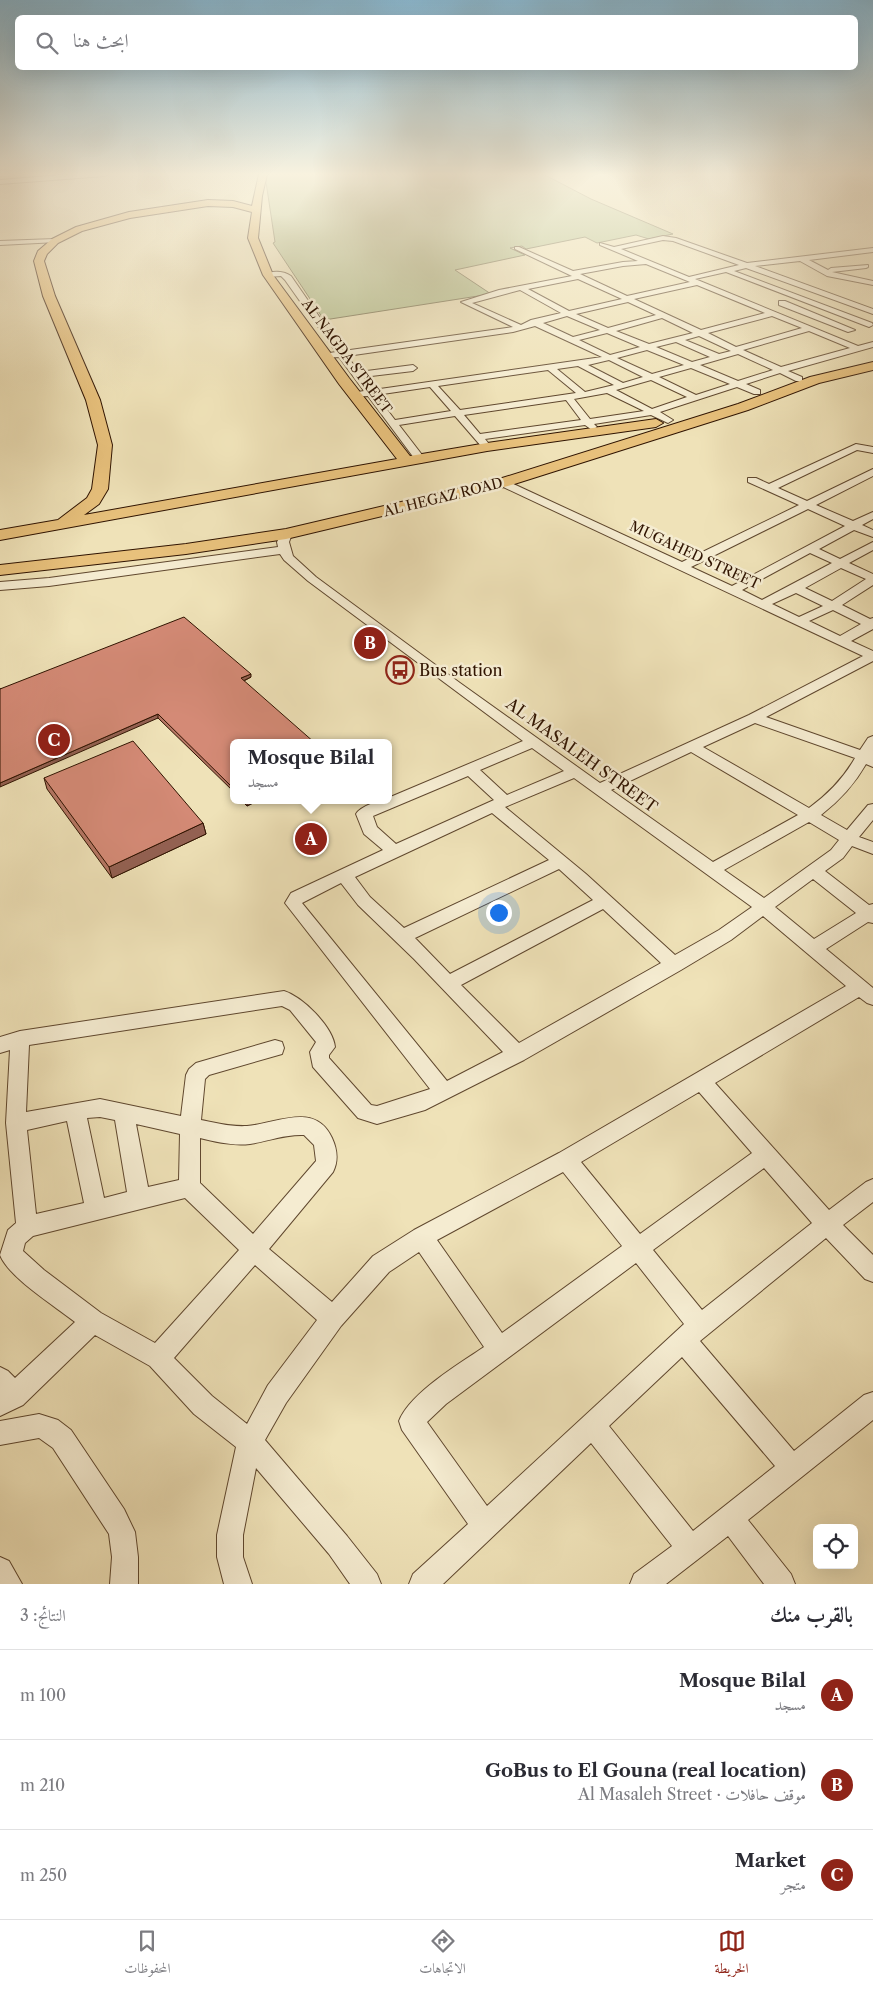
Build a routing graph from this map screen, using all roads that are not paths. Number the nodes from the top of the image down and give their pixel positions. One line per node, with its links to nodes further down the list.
1 (47, 248): 92 (main road)
2 (257, 248): 18 (main road, AL NAGDA STREET)
3 (517, 248): 20 (street)
4 (613, 248): 13 (street)
5 (702, 248): 14 (street)
6 (873, 250): 7 (street)
7 (864, 251): 8 (street); 9 (street)
8 (820, 256): 10 (street); 12 (street)
9 (873, 257): 11 (street)
10 (800, 258): 14 (street); 17 (street)
11 (850, 259): 12 (street); 15 (street)
12 (830, 261): 17 (street)
13 (647, 262): 20 (street); 23 (street)
14 (749, 265): 16 (street); 27 (street)
15 (869, 267): 17 (street)
16 (726, 270): 21 (street); 30 (street)
17 (844, 273): 19 (street); 25 (street)
18 (268, 274): 51 (street); 52 (main road, AL NAGDA STREET)
19 (873, 274)
20 (574, 275): 26 (street); 28 (street)
21 (711, 275): 22 (street); 23 (street)
22 (720, 278)
23 (688, 279): 24 (street)
24 (697, 283): 28 (street); 32 (street)
25 (873, 283)
26 (521, 288): 34 (street); 39 (street)
27 (824, 294): 30 (street); 33 (street)
28 (627, 299): 34 (street); 36 (street)
29 (775, 300): 31 (street)
30 (802, 300): 31 (street); 38 (street)
31 (784, 304): 32 (street); 42 (street)
32 (760, 310): 35 (street)
33 (873, 312)
34 (568, 314): 37 (street); 41 (street)
35 (771, 314): 40 (street); 43 (street)
36 (663, 316): 41 (street); 43 (street)
37 (534, 322): 39 (street); 46 (street)
38 (871, 325): 42 (street)
39 (521, 328): 51 (street)
40 (808, 329): 44 (street); 50 (street)
41 (610, 330): 46 (street); 48 (street)
42 (851, 330): 44 (street)
43 (699, 332): 45 (street); 50 (street)
44 (828, 337): 49 (street)
45 (676, 339): 48 (street); 53 (street)
46 (571, 340): 54 (street)
47 (873, 344): 49 (street)
48 (650, 346): 54 (street); 57 (street)
49 (857, 348): 61 (street)
50 (738, 350): 53 (street); 61 (street)
51 (341, 354): 52 (street); 62 (street)
52 (326, 356): 71 (main road, AL NAGDA STREET)
53 (718, 357): 57 (street)
54 (610, 358): 56 (street); 63 (street)
55 (873, 359): 64 (main road)
56 (581, 364): 60 (street); 67 (street)
57 (694, 364): 63 (street); 66 (street)
58 (873, 366): 82 (main road, AL HEGAZ ROAD)
59 (413, 368): 62 (street)
60 (550, 368): 65 (street); 72 (street)
61 (781, 370): 64 (street); 66 (street)
62 (357, 375): 69 (street)
63 (652, 377): 67 (street); 74 (street)
64 (799, 379): 70 (main road)
65 (432, 384): 69 (street); 76 (street)
66 (739, 384): 70 (street); 74 (street)
67 (622, 386): 68 (street)
68 (608, 390): 72 (street); 75 (street)
69 (370, 392): 71 (street); 78 (street)
70 (758, 392): 77 (main road)
71 (354, 395): 84 (main road, AL NAGDA STREET)
72 (584, 395): 73 (street)
73 (568, 397): 76 (street); 79 (street)
74 (696, 398): 75 (street)
75 (652, 412): 77 (street); 79 (street)
76 (457, 413): 78 (street); 81 (street)
77 (668, 420): 79 (main road)
78 (392, 423): 84 (street)
79 (592, 428): 80 (main road); 81 (street); 82 (main road)
80 (541, 438): 81 (main road); 85 (main road)
81 (482, 442): 84 (main road)
82 (628, 444): 85 (main road, AL HEGAZ ROAD)
83 (873, 450): 89 (street)
84 (413, 461): 92 (main road)
85 (562, 465): 88 (main road, AL HEGAZ ROAD)
86 (873, 472): 90 (street)
87 (752, 480): 89 (street)
88 (504, 482): 94 (main road, AL HEGAZ ROAD); 101 (street, MUGAHED STREET)
89 (769, 488): 90 (street)
90 (806, 505): 93 (street); 101 (street)
91 (873, 515): 93 (street)
92 (57, 525): 96 (main road)
93 (852, 526): 95 (street); 98 (street)
94 (286, 534): 99 (street); 102 (main road, AL HEGAZ ROAD)
95 (873, 534)
96 (0, 535)
97 (873, 545): 100 (street)
98 (810, 549): 100 (street); 106 (street)
99 (284, 550): 104 (street); 115 (street, AL MASALEH STREET)
100 (840, 563): 103 (street); 105 (street)
101 (684, 566): 106 (street, MUGAHED STREET)
102 (0, 570)
103 (873, 579): 108 (street)
104 (0, 586)
105 (796, 588): 107 (street); 108 (street)
106 (733, 590): 107 (street, MUGAHED STREET)
107 (763, 604): 109 (street, MUGAHED STREET)
108 (832, 606): 109 (street); 110 (street)
109 (799, 621): 111 (street, MUGAHED STREET)
110 (872, 623): 111 (street)
111 (840, 641): 112 (street, MUGAHED STREET)
112 (873, 656): 113 (street)
113 (754, 718): 116 (street); 117 (street)
114 (873, 741): 117 (street)
115 (534, 742): 118 (street); 119 (street, AL MASALEH STREET)
116 (691, 746): 120 (street); 125 (street)
117 (868, 759): 125 (street)
118 (470, 769): 121 (street); 123 (street)
119 (575, 772): 120 (street, AL MASALEH STREET); 123 (street)
120 (600, 789): 130 (street, AL MASALEH STREET)
121 (392, 802)
122 (388, 804): 128 (street)
123 (499, 804): 128 (street); 129 (street)
124 (873, 809): 126 (street)
125 (810, 815): 126 (street); 130 (street)
126 (850, 839): 127 (street); 131 (street)
127 (873, 848)
128 (395, 852): 132 (street)
129 (560, 862): 133 (street); 136 (street)
130 (712, 870): 134 (street, AL MASALEH STREET)
131 (815, 872): 134 (street); 135 (street)
132 (344, 875): 136 (street); 146 (street)
133 (605, 901): 138 (street); 139 (street)
134 (765, 908): 137 (street, AL MASALEH STREET); 138 (street)
135 (871, 913): 137 (street)
136 (402, 937): 139 (street)
137 (813, 948): 140 (street, AL MASALEH STREET)
138 (675, 965): 144 (street)
139 (450, 983): 144 (street)
140 (869, 993): 145 (street)
141 (20, 1039): 142 (street); 146 (street); 149 (street)
142 (0, 1045)
143 (275, 1048): 150 (street)
144 (516, 1054): 146 (street)
145 (700, 1081): 151 (street); 152 (street)
146 (444, 1092)
147 (75, 1110): 148 (street); 149 (street); 156 (street)
148 (124, 1114): 150 (street); 155 (street)
149 (16, 1123): 158 (street)
150 (190, 1128): 153 (street); 161 (street)
151 (767, 1154): 157 (street); 160 (street)
152 (566, 1160): 159 (street); 160 (street)
153 (189, 1187): 155 (street); 161 (street)
154 (873, 1190): 157 (street)
155 (139, 1198): 156 (street)
156 (96, 1209): 158 (street)
157 (827, 1224): 163 (street); 166 (street)
158 (27, 1227): 162 (street)
159 (422, 1237): 164 (street); 167 (street)
160 (636, 1248): 166 (street); 167 (street)
161 (254, 1250): 164 (street); 168 (street)
162 (5, 1257): 165 (street)
163 (873, 1271)
164 (333, 1318): 173 (street)
165 (93, 1321): 168 (street); 169 (street)
166 (692, 1332): 171 (street); 174 (street)
167 (500, 1349): 176 (street)
168 (158, 1358): 173 (street)
169 (5, 1393)
170 (873, 1404): 174 (street)
171 (593, 1425): 176 (street); 177 (street)
172 (0, 1433): 181 (street)
173 (250, 1442): 182 (street); 183 (street)
174 (792, 1467): 175 (street)
175 (730, 1518): 177 (street); 185 (street)
176 (485, 1525): 184 (street)
177 (691, 1549): 179 (street)
178 (0, 1570): 180 (street)
179 (658, 1580)
180 (8, 1584)
181 (124, 1584)
182 (238, 1584)
183 (367, 1584)
184 (424, 1584)
185 (781, 1584)

